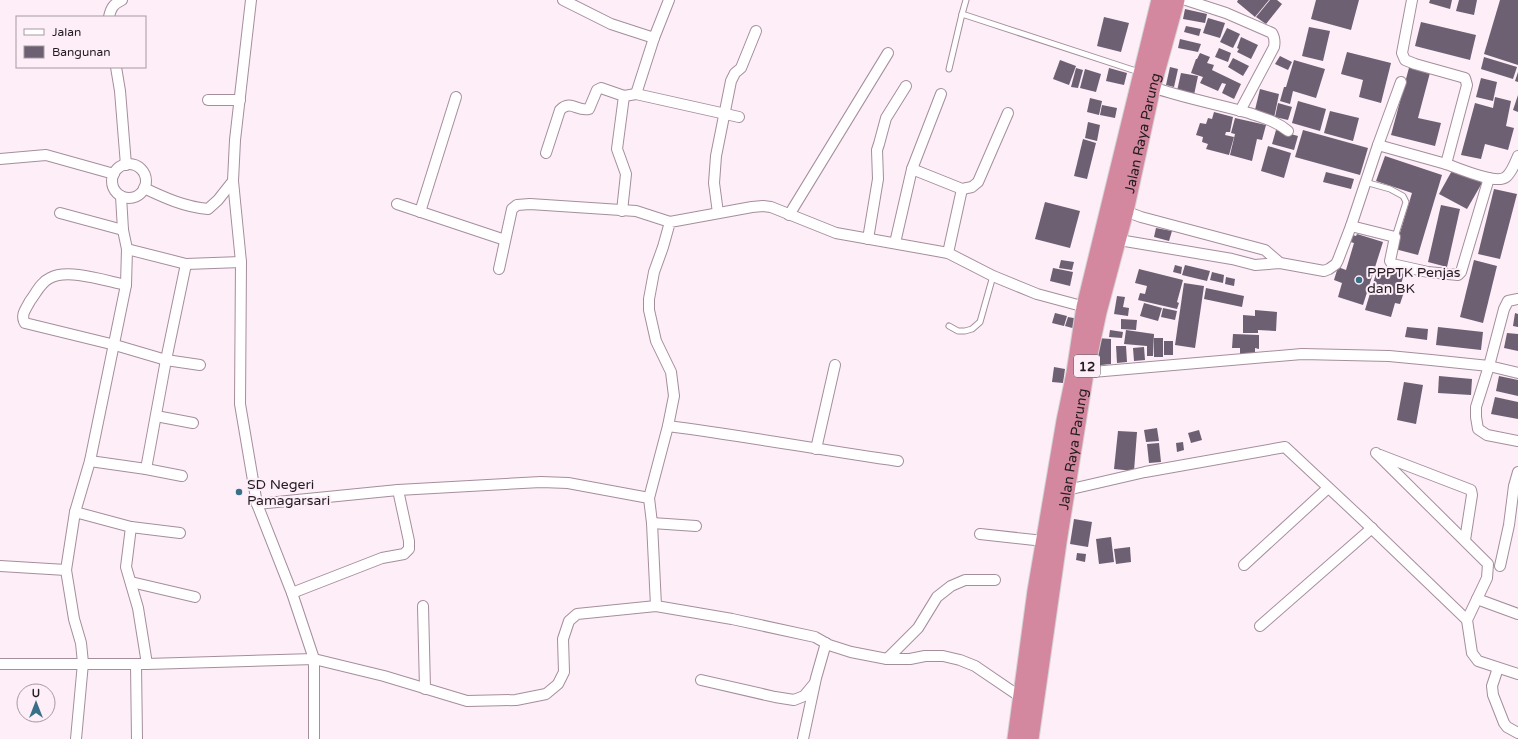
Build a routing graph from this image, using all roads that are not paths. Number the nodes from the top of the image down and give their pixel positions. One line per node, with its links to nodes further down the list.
1 (122, 0): 11 (street)
2 (251, 0): 25 (street)
3 (563, 0): 13 (street)
4 (669, 0): 13 (street)
5 (966, 0): 10 (lane)
6 (1160, 0): 17 (highway, Jalan Raya Parung / 12)
7 (1176, 0): 17 (highway, Jalan Raya Parung / 12)
8 (1186, 0): 26 (street)
9 (1412, 0): 35 (street)
10 (962, 14): 16 (lane); 17 (lane)
11 (109, 16)
12 (756, 31): 28 (street)
13 (654, 38): 20 (street)
14 (888, 53): 51 (street)
15 (116, 68): 36 (street)
16 (949, 70)
17 (1150, 78): 26 (street); 46 (highway, Jalan Raya Parung / 12)
18 (1401, 82): 31 (street)
19 (906, 86): 56 (street)
20 (636, 94): 22 (street); 28 (street)
21 (941, 94): 37 (street)
22 (624, 96): 32 (street); 47 (street)
23 (456, 97): 48 (street)
24 (208, 100): 25 (street)
25 (240, 100): 40 (street)
26 (1240, 111): 30 (street)
27 (1008, 113): 43 (street)
28 (724, 114): 29 (street); 50 (street)
29 (739, 117)
30 (1288, 131)
31 (1378, 145): 35 (street); 41 (street)
32 (546, 153)
33 (1518, 156): 39 (street)
34 (0, 159): 38 (street)
35 (1446, 164): 39 (street)
36 (126, 165): 38 (street); 42 (street)
37 (912, 169): 43 (street); 60 (street)
38 (114, 174): 44 (street)
39 (1489, 178): 55 (street)
40 (233, 181): 42 (street); 64 (street)
41 (1365, 182): 53 (street); 55 (lane)
42 (144, 188): 44 (street)
43 (962, 189): 62 (street)
44 (121, 196): 54 (street)
45 (397, 204): 48 (street)
46 (1117, 210): 57 (highway, Jalan Raya Parung / 12); 59 (street)
47 (622, 211): 52 (street); 58 (street)
48 (420, 212): 58 (street)
49 (60, 213): 54 (street)
50 (718, 213): 51 (street); 52 (street)
51 (789, 215): 56 (street)
52 (670, 222): 82 (street)
53 (1351, 226): 55 (street); 65 (street)
54 (123, 230): 61 (street)
55 (1395, 237)
56 (868, 238): 60 (street)
57 (1110, 238): 63 (street); 71 (highway, Jalan Raya Parung / 12)
58 (505, 240): 67 (street)
59 (1239, 242): 63 (street); 65 (street)
60 (895, 243): 62 (street)
61 (127, 249): 66 (street); 69 (street)
62 (948, 253): 68 (street)
63 (1232, 259): 65 (street)
64 (241, 262): 66 (street); 94 (street)
65 (1280, 263)
66 (186, 264): 74 (street)
67 (500, 268)
68 (993, 276): 71 (street); 72 (lane)
69 (126, 285): 73 (street); 73 (street)
70 (1518, 299): 77 (street)
71 (1091, 309): 78 (highway, Jalan Raya Parung / 12)
72 (949, 326)
73 (115, 345): 74 (street); 85 (street)
74 (166, 360): 75 (street); 80 (street)
75 (200, 364)
76 (835, 365): 84 (street)
77 (1489, 366): 78 (street); 79 (street); 83 (street)
78 (1080, 373): 92 (highway, Jalan Raya Parung / 12); 103 (highway, Jalan Raya Parung / 12)
79 (1518, 373)
80 (156, 416): 81 (street); 87 (street)
81 (193, 424)
82 (668, 426): 84 (street); 93 (street)
83 (1518, 442)
84 (816, 449): 86 (street)
85 (90, 461): 87 (street); 95 (street)
86 (898, 461)
87 (146, 469): 89 (street)
88 (1518, 472): 106 (street)
89 (182, 476)
90 (1328, 488): 92 (street); 99 (street); 104 (street)
91 (398, 490): 93 (street); 94 (street); 110 (street)
92 (1067, 490): 111 (highway, Jalan Raya Parung / 12)
93 (649, 498): 96 (street)
94 (256, 504): 110 (street)
95 (75, 512): 98 (street); 107 (street)
96 (652, 524): 97 (street); 115 (street)
97 (696, 526)
98 (130, 527): 100 (street); 109 (street)
99 (1372, 528): 117 (street); 118 (street)
100 (180, 533)
101 (980, 534): 103 (street)
102 (1465, 540): 102 (street); 113 (street)
103 (1044, 541): 111 (highway, Jalan Raya Parung / 12)
104 (1244, 565)
105 (0, 566): 107 (street)
106 (1500, 566)
107 (66, 570): 122 (street)
108 (995, 580): 121 (street)
109 (131, 582): 112 (street); 125 (street)
110 (292, 592): 120 (street)
111 (1044, 592): 131 (highway, Jalan Raya Parung / 12); 138 (highway, Jalan Raya Parung / 12)
112 (195, 597)
113 (1477, 599): 116 (street); 117 (street)
114 (423, 606): 130 (street)
115 (656, 606): 119 (street); 130 (street)
116 (1518, 614)
117 (1467, 620): 126 (street)
118 (1260, 626)
119 (826, 643): 121 (street); 129 (street)
120 (314, 658): 125 (street); 130 (street); 135 (street)
121 (887, 658): 131 (street)
122 (83, 663): 123 (street); 124 (street); 133 (street)
123 (0, 664)
124 (136, 664): 125 (street); 134 (street)
125 (147, 664)
126 (1498, 668): 127 (street); 132 (street)
127 (1518, 674)
128 (701, 680): 129 (street)
129 (814, 684): 136 (street)
130 (425, 689)
131 (1022, 698): 137 (highway, Jalan Raya Parung / 12)
132 (1518, 733)
133 (76, 739)
134 (136, 739)
135 (314, 739)
136 (803, 739)
137 (1016, 739)
138 (1030, 739)

